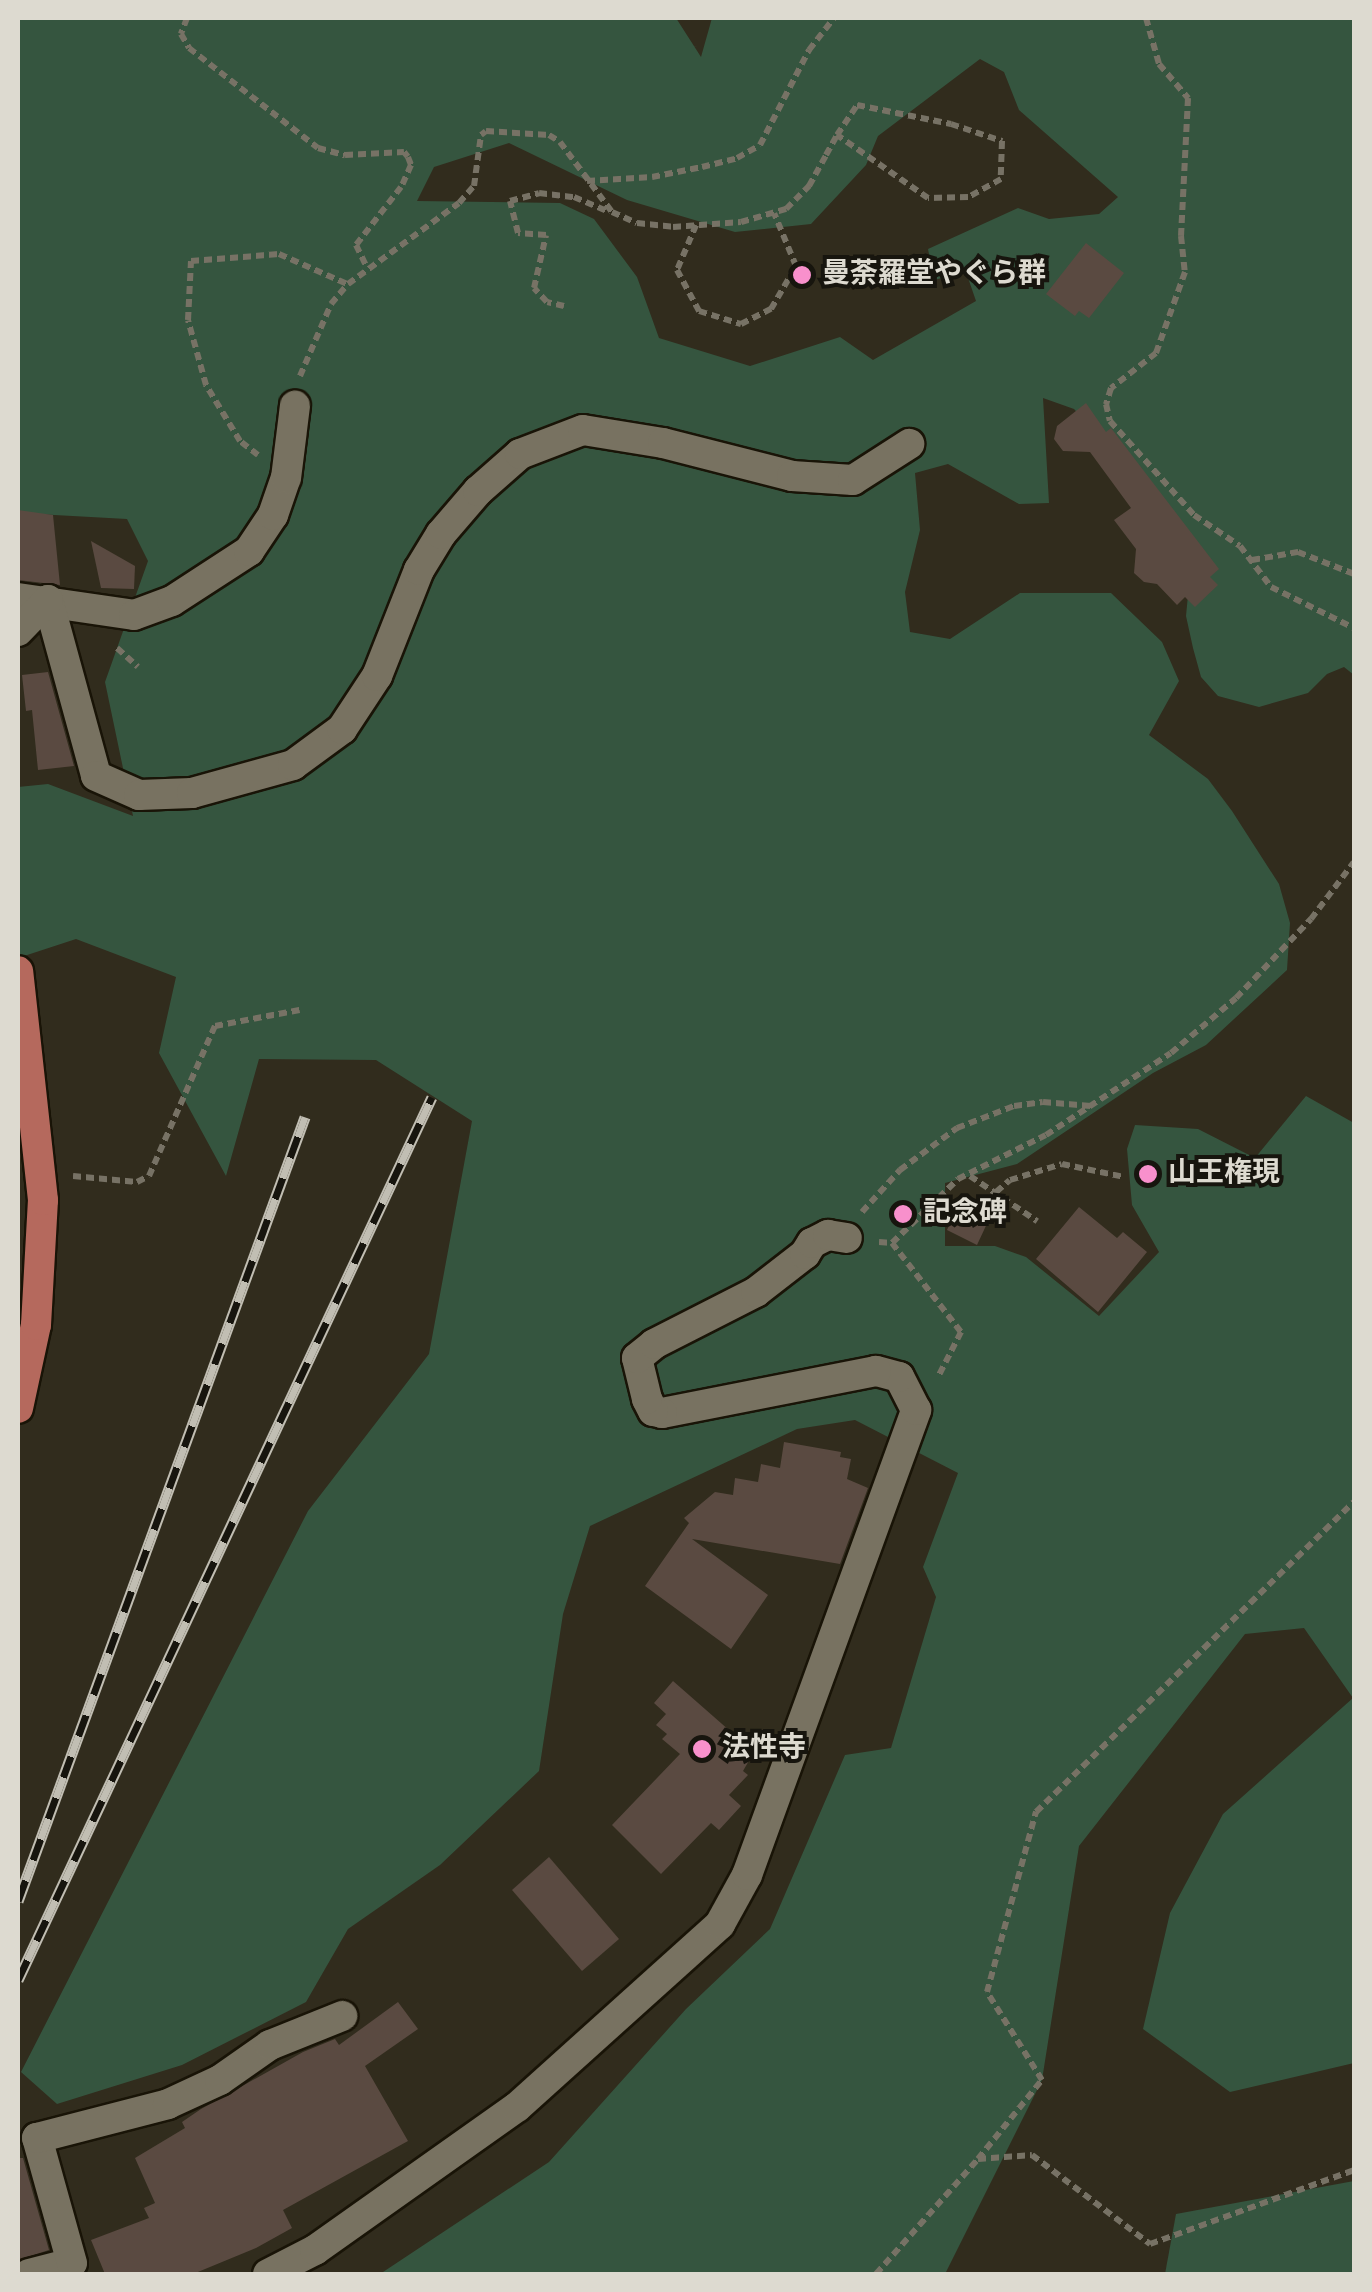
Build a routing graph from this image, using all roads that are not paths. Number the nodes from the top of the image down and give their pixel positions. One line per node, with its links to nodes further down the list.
1 (294, 406): 3 (street)
2 (909, 444): 3 (street)
3 (33, 599): 4 (street)
4 (18, 632)
5 (18, 971): 7 (main road)
6 (847, 1238): 10 (street)
7 (18, 1408)
8 (342, 2016): 9 (street)
9 (29, 2274)
10 (268, 2274)

